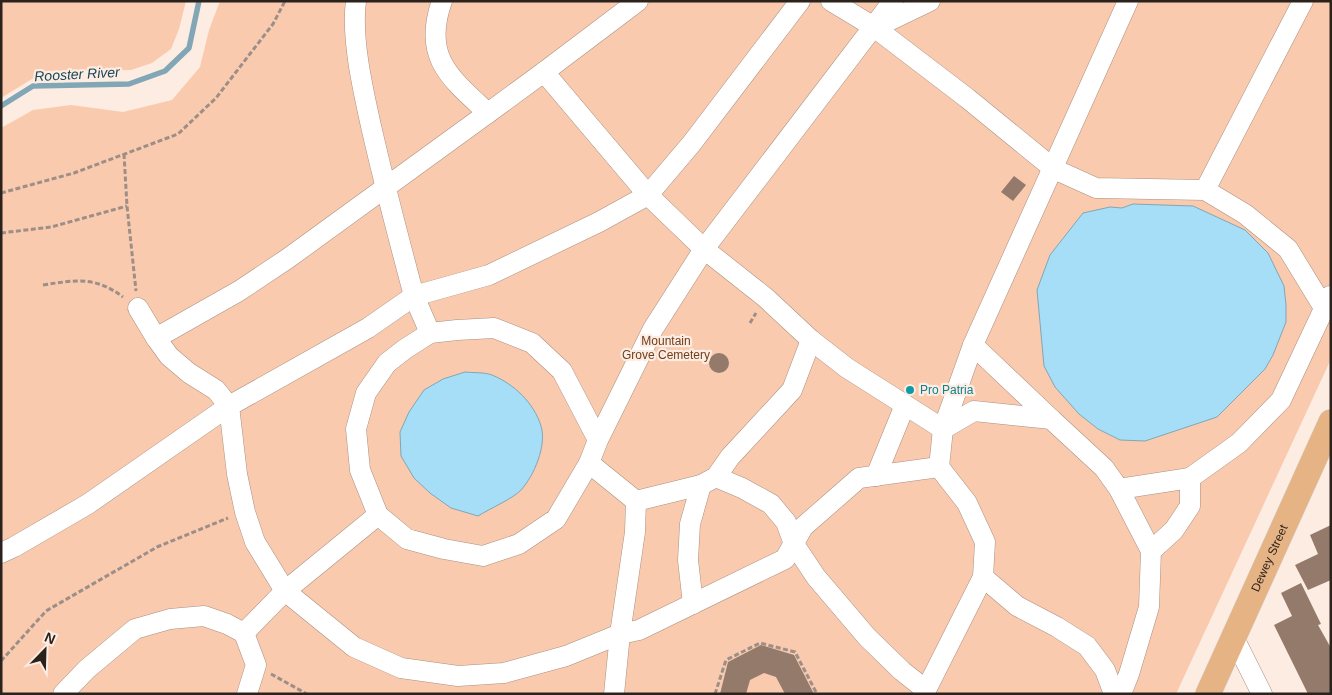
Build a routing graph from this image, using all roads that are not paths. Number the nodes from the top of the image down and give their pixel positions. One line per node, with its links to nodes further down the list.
1 (356, 1): 14 (street)
2 (442, 1): 12 (street)
3 (638, 1): 11 (street)
4 (800, 1): 16 (street)
5 (831, 1): 10 (street)
6 (893, 1): 10 (street)
7 (930, 1): 10 (street)
8 (1128, 1): 13 (street)
9 (1303, 1): 15 (street)
10 (874, 28): 13 (street); 17 (street)
11 (544, 72): 12 (street); 16 (street)
12 (488, 112): 14 (street)
13 (1054, 169): 15 (street); 24 (street)
14 (385, 188): 18 (street); 22 (street)
15 (1205, 190): 19 (street)
16 (648, 195): 17 (street); 18 (street)
17 (704, 249): 23 (street); 30 (street)
18 (414, 296): 21 (street); 26 (street)
19 (1328, 301): 34 (street)
20 (138, 308): 22 (street)
21 (430, 333): 30 (street); 38 (street)
22 (156, 338): 26 (street)
23 (811, 340): 25 (street); 35 (street)
24 (973, 344): 27 (street); 29 (street)
25 (905, 405): 29 (street); 33 (street)
26 (229, 406): 41 (street); 43 (street)
27 (1050, 419): 29 (street); 36 (street)
28 (1331, 422): 47 (main road, Dewey Street)
29 (942, 429): 32 (street)
30 (598, 440): 31 (street)
31 (589, 463): 37 (street); 38 (street)
32 (939, 467): 33 (street); 42 (street)
33 (876, 476): 39 (street)
34 (1190, 478): 36 (street); 40 (street)
35 (708, 481): 37 (street); 39 (street); 44 (street)
36 (1119, 489): 40 (street)
37 (636, 501): 46 (street)
38 (378, 515): 43 (street)
39 (794, 544): 44 (street); 48 (street)
40 (1150, 551): 53 (street)
41 (1, 553)
42 (984, 577): 48 (street); 52 (street)
43 (285, 591): 45 (street); 46 (street)
44 (693, 604): 46 (street)
45 (244, 633): 49 (street); 50 (street)
46 (620, 634): 51 (street)
47 (1234, 638): 54 (main road, Dewey Street); 55 (street)
48 (925, 692)
49 (63, 694)
50 (247, 694)
51 (614, 694)
52 (1114, 694)
53 (1122, 694)
54 (1208, 694)
55 (1262, 694)

